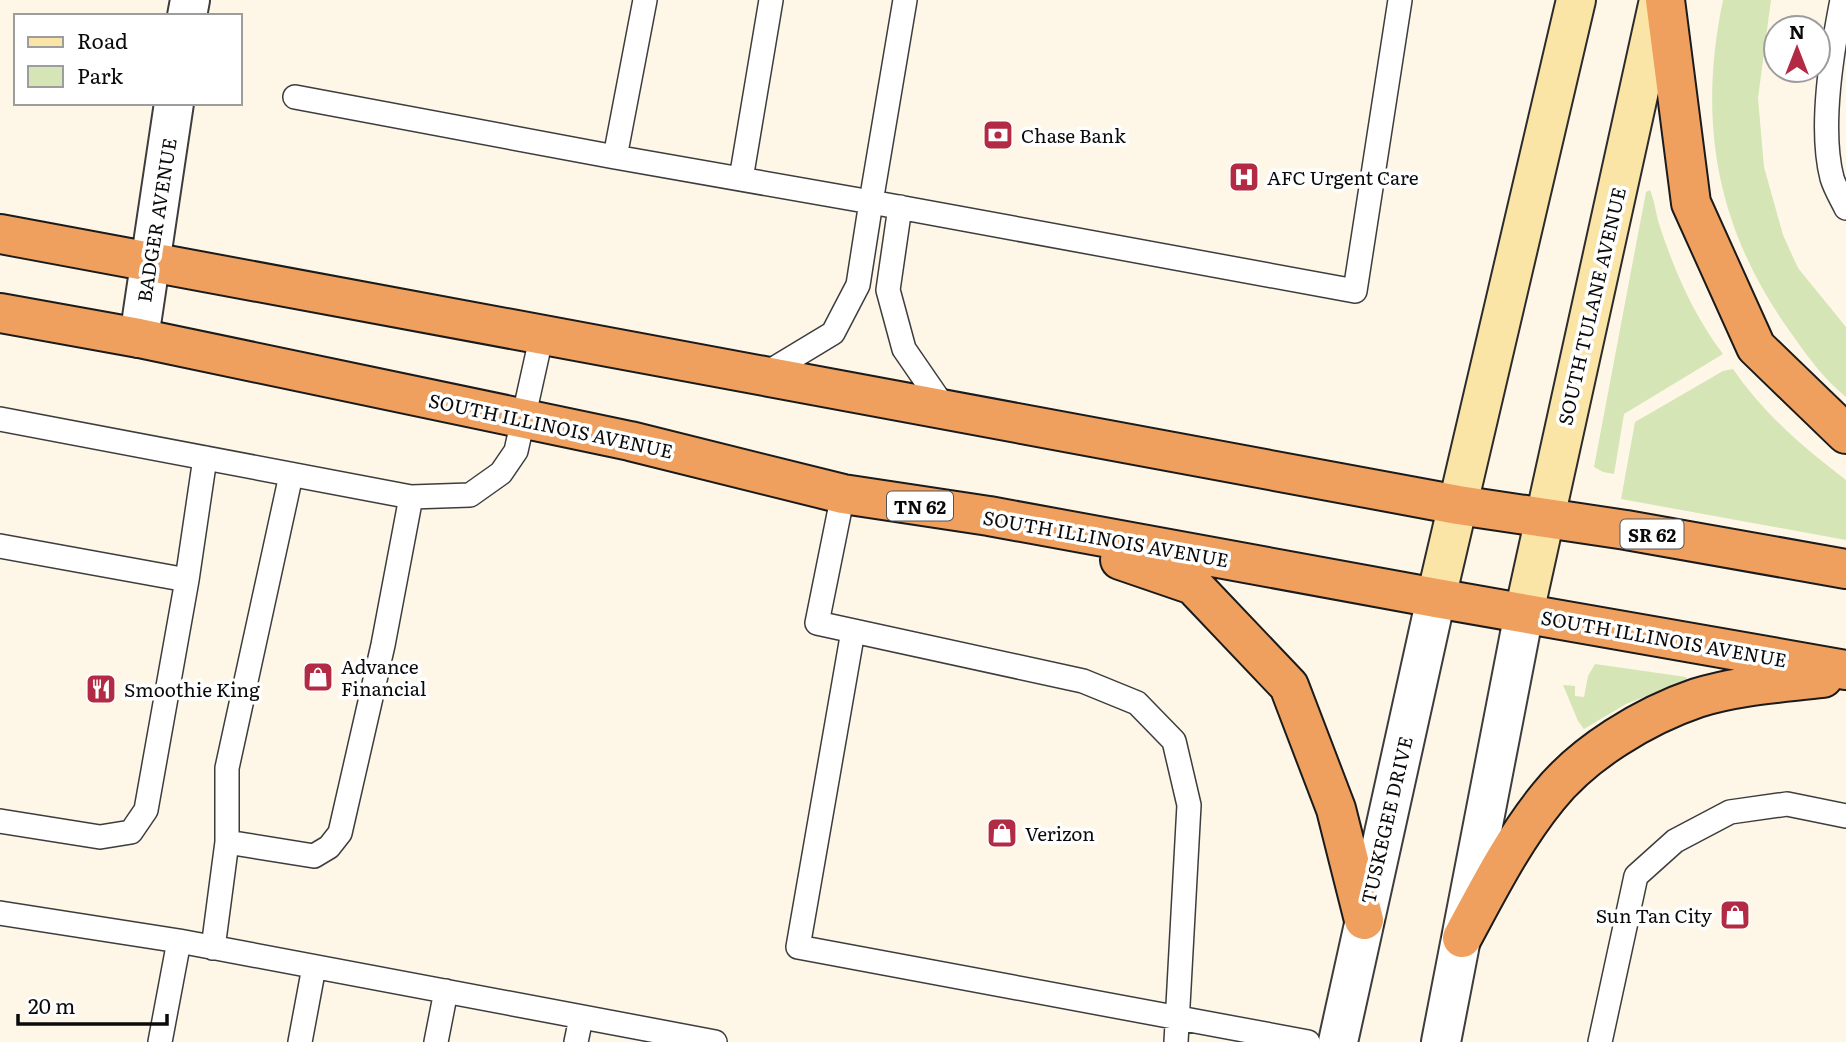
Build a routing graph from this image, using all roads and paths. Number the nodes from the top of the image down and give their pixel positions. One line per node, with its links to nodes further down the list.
1 (645, 0): 11 (lane)
2 (771, 0): 12 (lane)
3 (905, 0): 13 (lane)
4 (1400, 0): 14 (lane)
5 (1576, 0): 30 (main road)
6 (1659, 0): 32 (main road, SOUTH TULANE AVENUE)
7 (1665, 0): 25 (highway)
8 (1842, 0): 15 (lane)
9 (295, 97): 11 (lane)
10 (174, 105): 17 (street, BADGER AVENUE)
11 (615, 157): 12 (lane)
12 (741, 179): 13 (lane)
13 (871, 202): 14 (lane); 21 (lane)
14 (900, 207): 22 (lane)
15 (1846, 208)
16 (0, 234): 17 (highway)
17 (150, 261): 19 (highway); 20 (street, BADGER AVENUE)
18 (0, 313): 20 (highway, SOUTH ILLINOIS AVENUE / TN 62)
19 (542, 334): 21 (highway); 24 (lane)
20 (139, 338): 24 (highway, SOUTH ILLINOIS AVENUE / TN 62)
21 (762, 376): 22 (highway)
22 (946, 410): 30 (highway)
23 (0, 419): 26 (lane)
24 (523, 419): 28 (highway, SOUTH ILLINOIS AVENUE / TN 62); 29 (lane)
25 (1846, 434)
26 (205, 458): 27 (lane); 35 (lane)
27 (291, 475): 29 (lane); 43 (lane)
28 (843, 494): 31 (highway, SOUTH ILLINOIS AVENUE / TN 62); 38 (lane)
29 (411, 497): 43 (lane)
30 (1458, 505): 32 (highway, SR 62); 36 (main road)
31 (989, 516): 36 (highway, SOUTH ILLINOIS AVENUE / TN 62); 45 (highway)
32 (1544, 518): 34 (highway, SR 62); 37 (main road, SOUTH TULANE AVENUE)
33 (0, 546): 35 (lane)
34 (1846, 569)
35 (187, 580): 42 (lane)
36 (1436, 598): 37 (highway, SOUTH ILLINOIS AVENUE / TN 62); 45 (street, TUSKEGEE DRIVE)
37 (1524, 613): 39 (highway, SOUTH ILLINOIS AVENUE / TN 62); 46 (street)
38 (853, 631): 51 (lane); 51 (lane)
39 (1846, 670)
40 (1846, 676): 46 (highway)
41 (1846, 816): 62 (lane)
42 (0, 821)
43 (228, 842): 48 (lane)
44 (0, 914): 47 (lane)
45 (1364, 920): 60 (street, TUSKEGEE DRIVE)
46 (1462, 938): 61 (street)
47 (179, 941): 48 (lane); 54 (lane)
48 (213, 948): 49 (lane)
49 (314, 967): 50 (lane); 55 (lane)
50 (446, 992): 52 (lane); 56 (lane)
51 (1177, 1016): 58 (lane); 59 (lane)
52 (580, 1018): 53 (lane); 57 (lane)
53 (705, 1041)
54 (160, 1042)
55 (300, 1042)
56 (436, 1042)
57 (576, 1042)
58 (1175, 1042)
59 (1308, 1042)
60 (1338, 1042)
61 (1441, 1042)
62 (1600, 1042)

